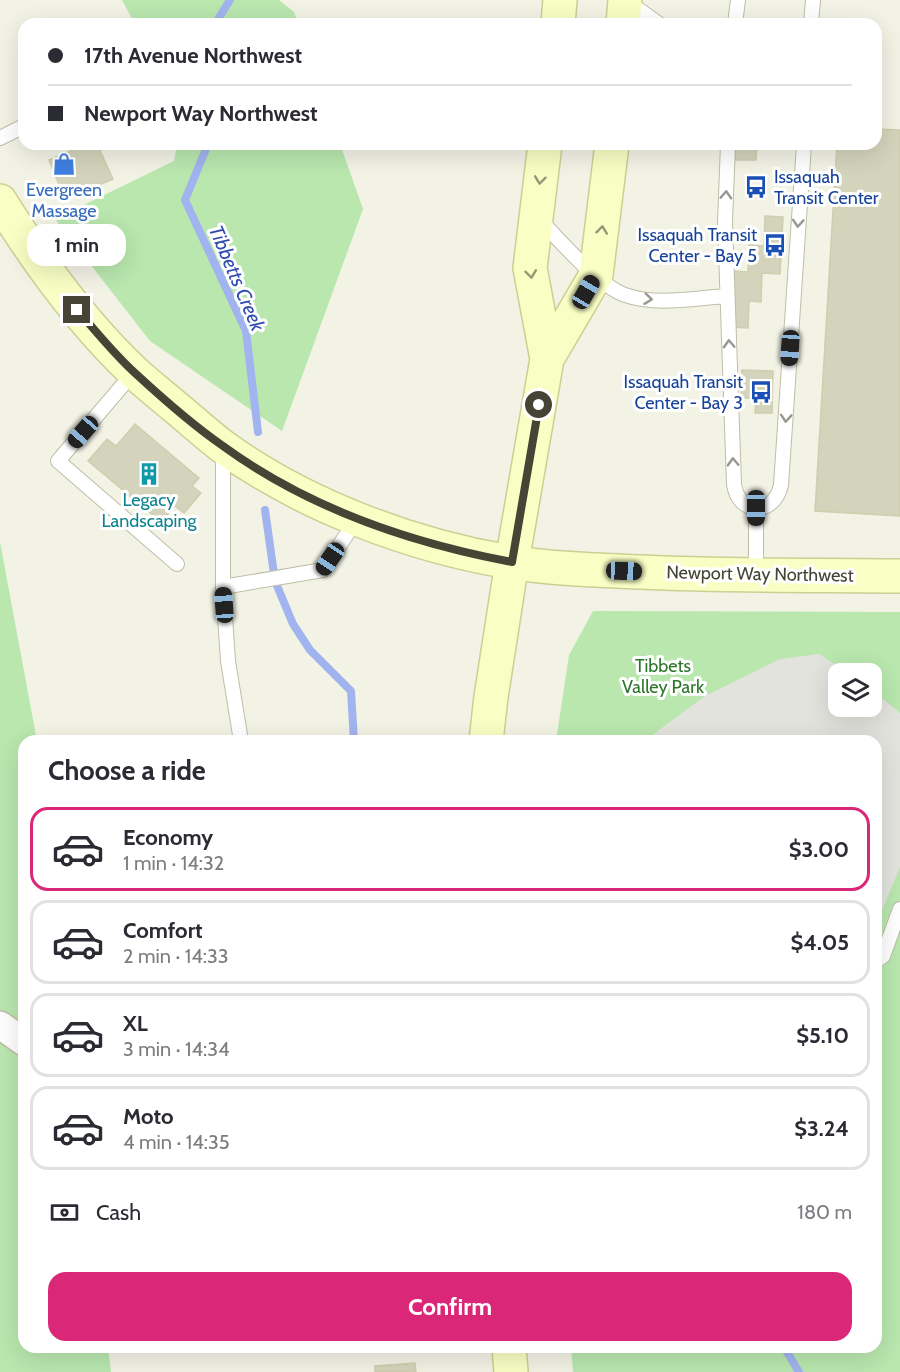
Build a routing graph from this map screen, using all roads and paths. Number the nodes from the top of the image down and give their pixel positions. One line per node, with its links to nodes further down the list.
1 (560, 0): 5 (street)
2 (625, 0): 6 (street); 7 (lane)
3 (738, 0): 8 (lane)
4 (813, 0): 9 (lane)
5 (558, 18)
6 (624, 18)
7 (650, 18)
8 (736, 18)
9 (812, 18)
10 (18, 130): 11 (lane)
11 (0, 138)
12 (544, 150): 17 (street, one-way to 17)
13 (611, 150): 18 (street, one-way to 13)
14 (728, 150): 19 (lane, one-way to 14)
15 (804, 150): 23 (lane, one-way to 23)
16 (0, 201): 21 (street, Newport Way Northwest)
17 (536, 216): 18 (lane); 20 (street, one-way to 20)
18 (596, 276): 19 (lane, one-way to 19); 20 (street)
19 (727, 296): 23 (lane, one-way to 19)
20 (547, 359): 25 (street)
21 (134, 372): 22 (street, Newport Way Northwest); 26 (lane)
22 (223, 446): 24 (street, Newport Way Northwest); 29 (lane)
23 (756, 508): 27 (lane)
24 (357, 519): 25 (street, Newport Way Northwest); 29 (lane)
25 (512, 562): 27 (street, Newport Way Northwest); 31 (street)
26 (177, 564)
27 (756, 574): 28 (street, Newport Way Northwest)
28 (900, 576)
29 (223, 586): 30 (lane)
30 (240, 735)
31 (487, 735)
32 (900, 909): 33 (lane)
33 (882, 957)
34 (0, 1025): 35 (street)
35 (18, 1038)
36 (509, 1353): 37 (street)
37 (511, 1372)

